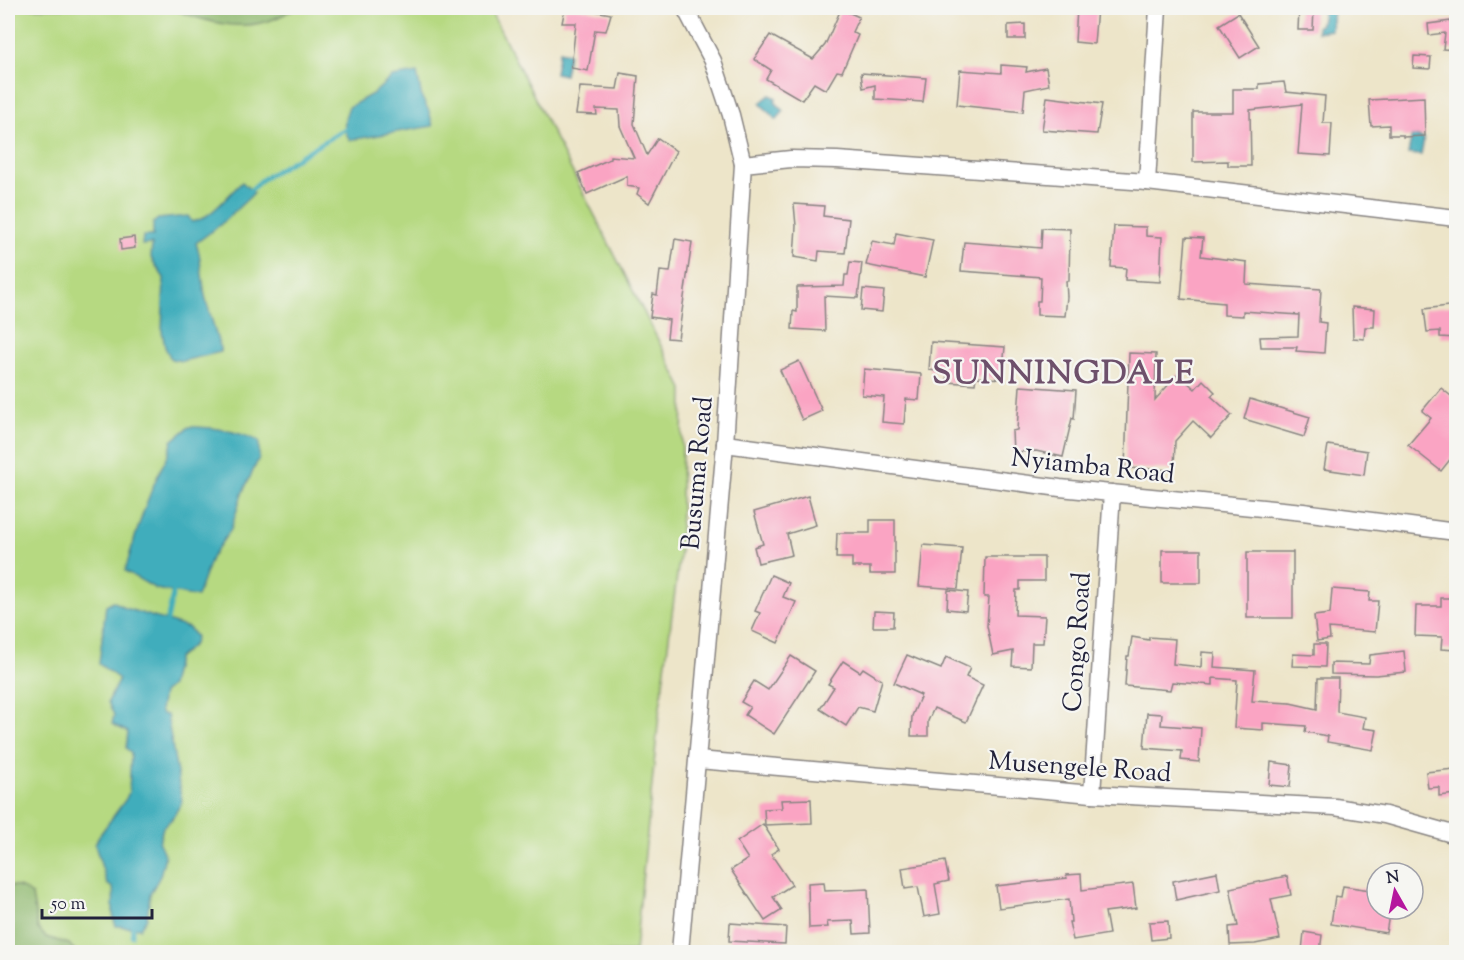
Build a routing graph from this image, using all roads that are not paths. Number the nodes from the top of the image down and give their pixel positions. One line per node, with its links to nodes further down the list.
1 (685, 8): 3 (street, Busuma Road)
2 (1158, 8): 4 (street)
3 (743, 164): 4 (street); 6 (street, Busuma Road)
4 (1147, 182): 5 (street)
5 (1456, 218)
6 (725, 444): 7 (street, Nyiamba Road); 9 (street, Busuma Road)
7 (1112, 493): 8 (street, Nyiamba Road); 10 (street, Congo Road)
8 (1456, 532)
9 (698, 760): 10 (street, Musengele Road); 12 (street, Busuma Road)
10 (1092, 794): 11 (street, Musengele Road)
11 (1456, 835)
12 (680, 952)

